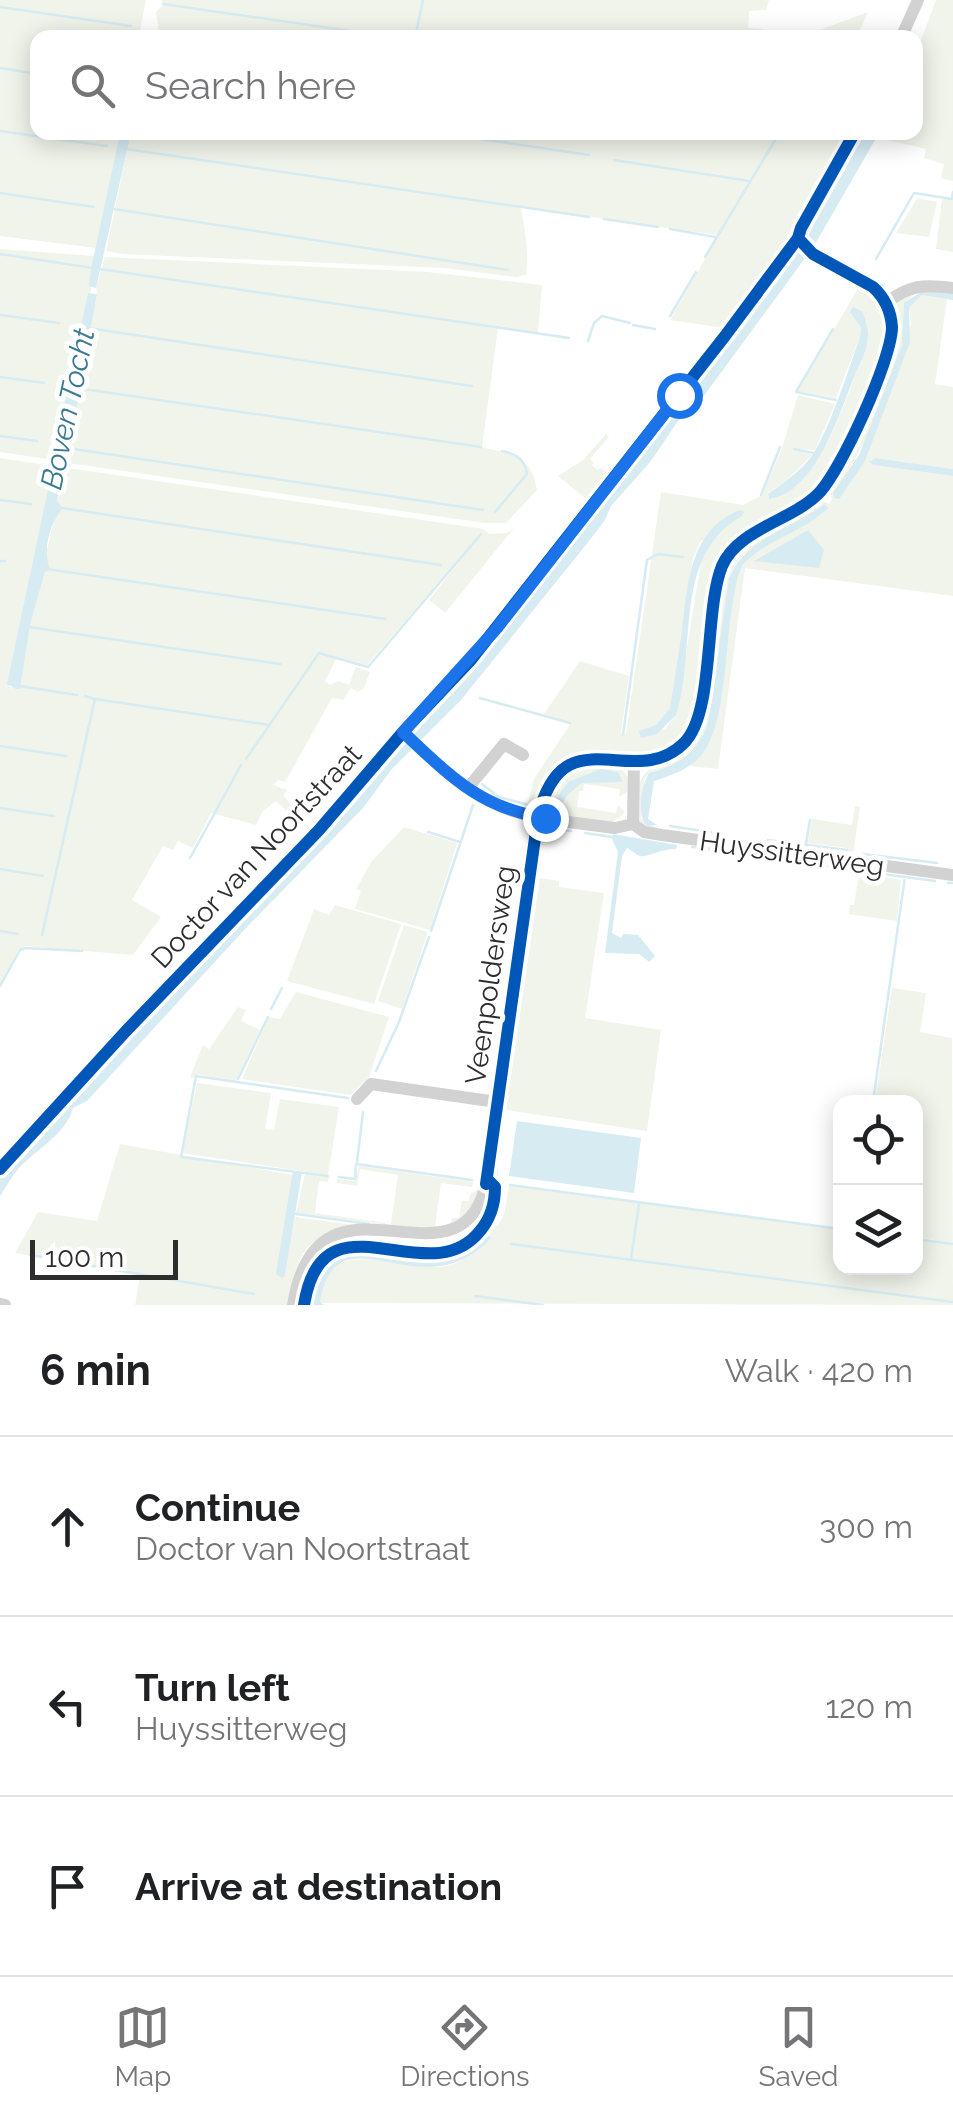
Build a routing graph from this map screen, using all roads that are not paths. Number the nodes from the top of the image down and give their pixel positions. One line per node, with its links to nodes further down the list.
1 (918, 0): 2 (street)
2 (905, 30)
3 (850, 140): 4 (street, Doctor van Noortstraat)
4 (799, 241): 6 (street); 7 (street, Doctor van Noortstraat)
5 (953, 288): 6 (street)
6 (886, 303): 9 (street, Veenpoldersweg)
7 (405, 734): 10 (street); 17 (street, Doctor van Noortstraat)
8 (523, 756): 10 (street)
9 (634, 762): 11 (street, Veenpoldersweg); 13 (street)
10 (468, 788): 11 (street)
11 (538, 817): 16 (street, Veenpoldersweg)
12 (568, 822): 13 (street, Huyssitterweg)
13 (633, 824): 14 (street, Huyssitterweg)
14 (953, 875)
15 (357, 1099): 16 (street, Veenpoldersweg)
16 (498, 1102): 18 (street, Veenpoldersweg)
17 (0, 1169)
18 (294, 1305)

